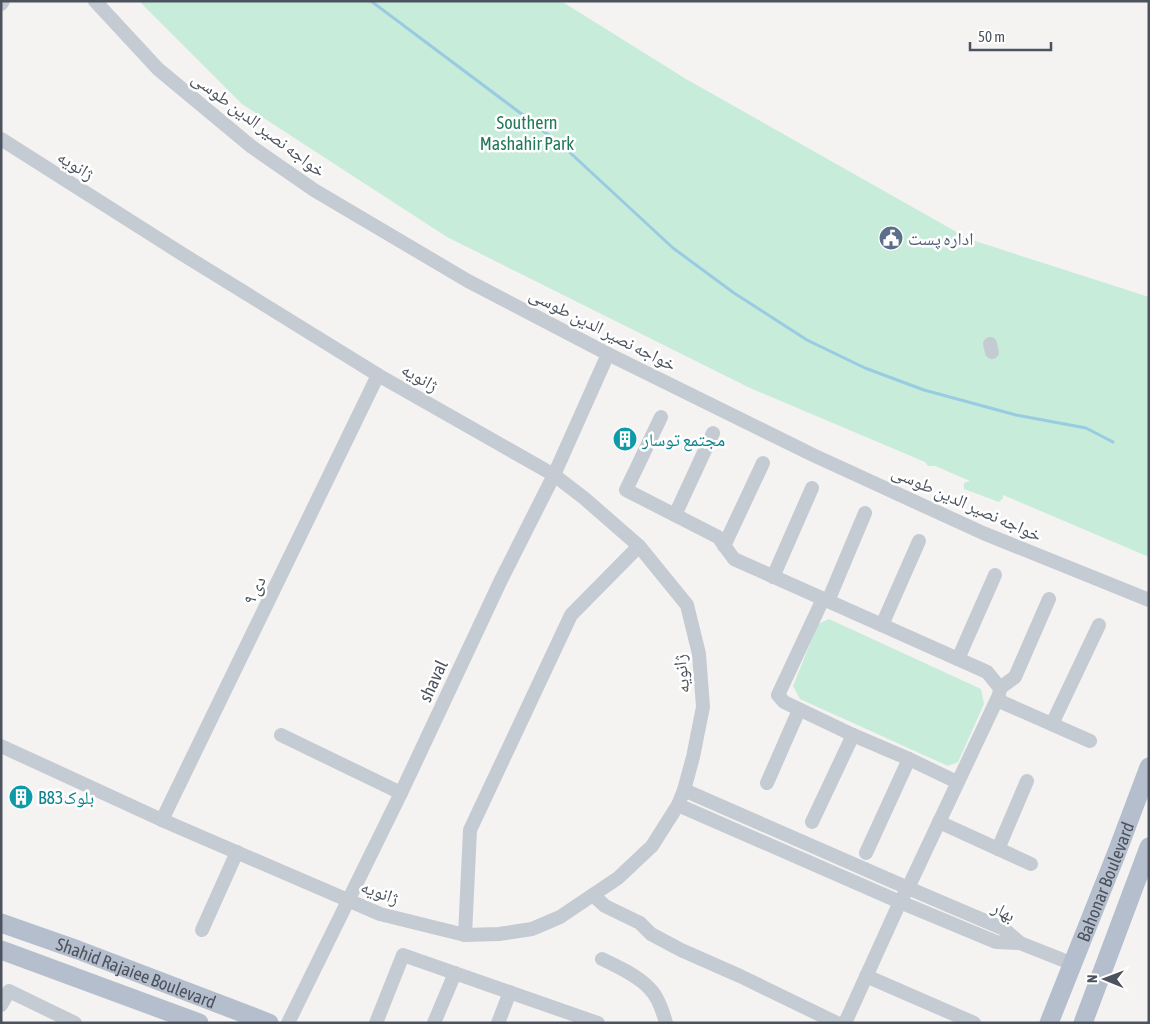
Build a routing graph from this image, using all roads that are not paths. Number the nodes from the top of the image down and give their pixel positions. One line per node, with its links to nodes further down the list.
1 (95, 1): 3 (street, خواجه نصیر الدین طوسی)
2 (1, 139): 4 (street, ژانویه)
3 (608, 354): 8 (street, shaval); 19 (street, خواجه نصیر الدین طوسی)
4 (378, 375): 8 (street, ژانویه); 38 (street, ۹ دی)
5 (661, 417): 11 (street)
6 (713, 433): 11 (street)
7 (763, 463): 14 (street)
8 (554, 475): 13 (street, ژانویه); 36 (street, shaval)
9 (812, 488): 16 (street)
10 (865, 513): 18 (street)
11 (675, 515): 14 (street)
12 (919, 541): 20 (street)
13 (639, 546): 35 (street, ژانویه); 52 (street)
14 (724, 546): 16 (street)
15 (995, 575): 22 (street)
16 (773, 577): 18 (street)
17 (1049, 599): 23 (street)
18 (826, 600): 20 (street); 24 (street)
19 (1149, 600)
20 (882, 625): 22 (street)
21 (1099, 625): 25 (street)
22 (958, 659): 23 (street)
23 (998, 694): 25 (street); 33 (street)
24 (799, 710): 27 (street); 32 (street)
25 (1052, 724): 28 (street)
26 (281, 735): 36 (street)
27 (853, 735): 30 (street); 39 (street)
28 (1090, 741)
29 (1, 746): 38 (street, ژانویه)
30 (909, 759): 33 (street); 44 (street)
31 (1149, 767): 56 (main road, Bahonar Boulevard)
32 (767, 782)
33 (957, 782): 40 (street)
34 (1027, 782): 42 (street)
35 (684, 790): 37 (street, ژانویه); 46 (street, بهار)
36 (401, 793): 48 (street, shaval)
37 (678, 805): 47 (street, ژانویه); 49 (street, بهار)
38 (162, 820): 43 (street, ژانویه)
39 (812, 822)
40 (939, 822): 42 (street); 46 (street)
41 (1149, 847): 75 (main road, Bahonar Boulevard)
42 (998, 849): 45 (street)
43 (237, 852): 48 (street, ژانویه); 51 (street)
44 (866, 853)
45 (1031, 864)
46 (908, 888): 49 (street); 53 (street, بهار)
47 (593, 895): 52 (street, ژانویه); 71 (street)
48 (348, 900): 52 (street, ژانویه); 65 (street, shaval)
49 (900, 902): 53 (street, بهار); 58 (street)
50 (1, 923): 64 (main road, Shahid Rajaiee Boulevard)
51 (202, 930)
52 (465, 935)
53 (1020, 944): 56 (street)
54 (1, 950): 63 (main road, Shahid Rajaiee Boulevard)
55 (602, 959): 70 (street)
56 (1073, 964): 74 (main road, Bahonar Boulevard)
57 (455, 972): 59 (street); 66 (street); 67 (street)
58 (866, 976): 72 (street); 73 (street)
59 (510, 992): 61 (street); 68 (street)
60 (1, 1004): 62 (street)
61 (560, 1017): 69 (street)
62 (75, 1023)
63 (199, 1023)
64 (269, 1023)
65 (288, 1023)
66 (376, 1023)
67 (434, 1023)
68 (498, 1023)
69 (598, 1023)
70 (666, 1023)
71 (837, 1023)
72 (845, 1023)
73 (974, 1023)
74 (1049, 1023)
75 (1083, 1023)

